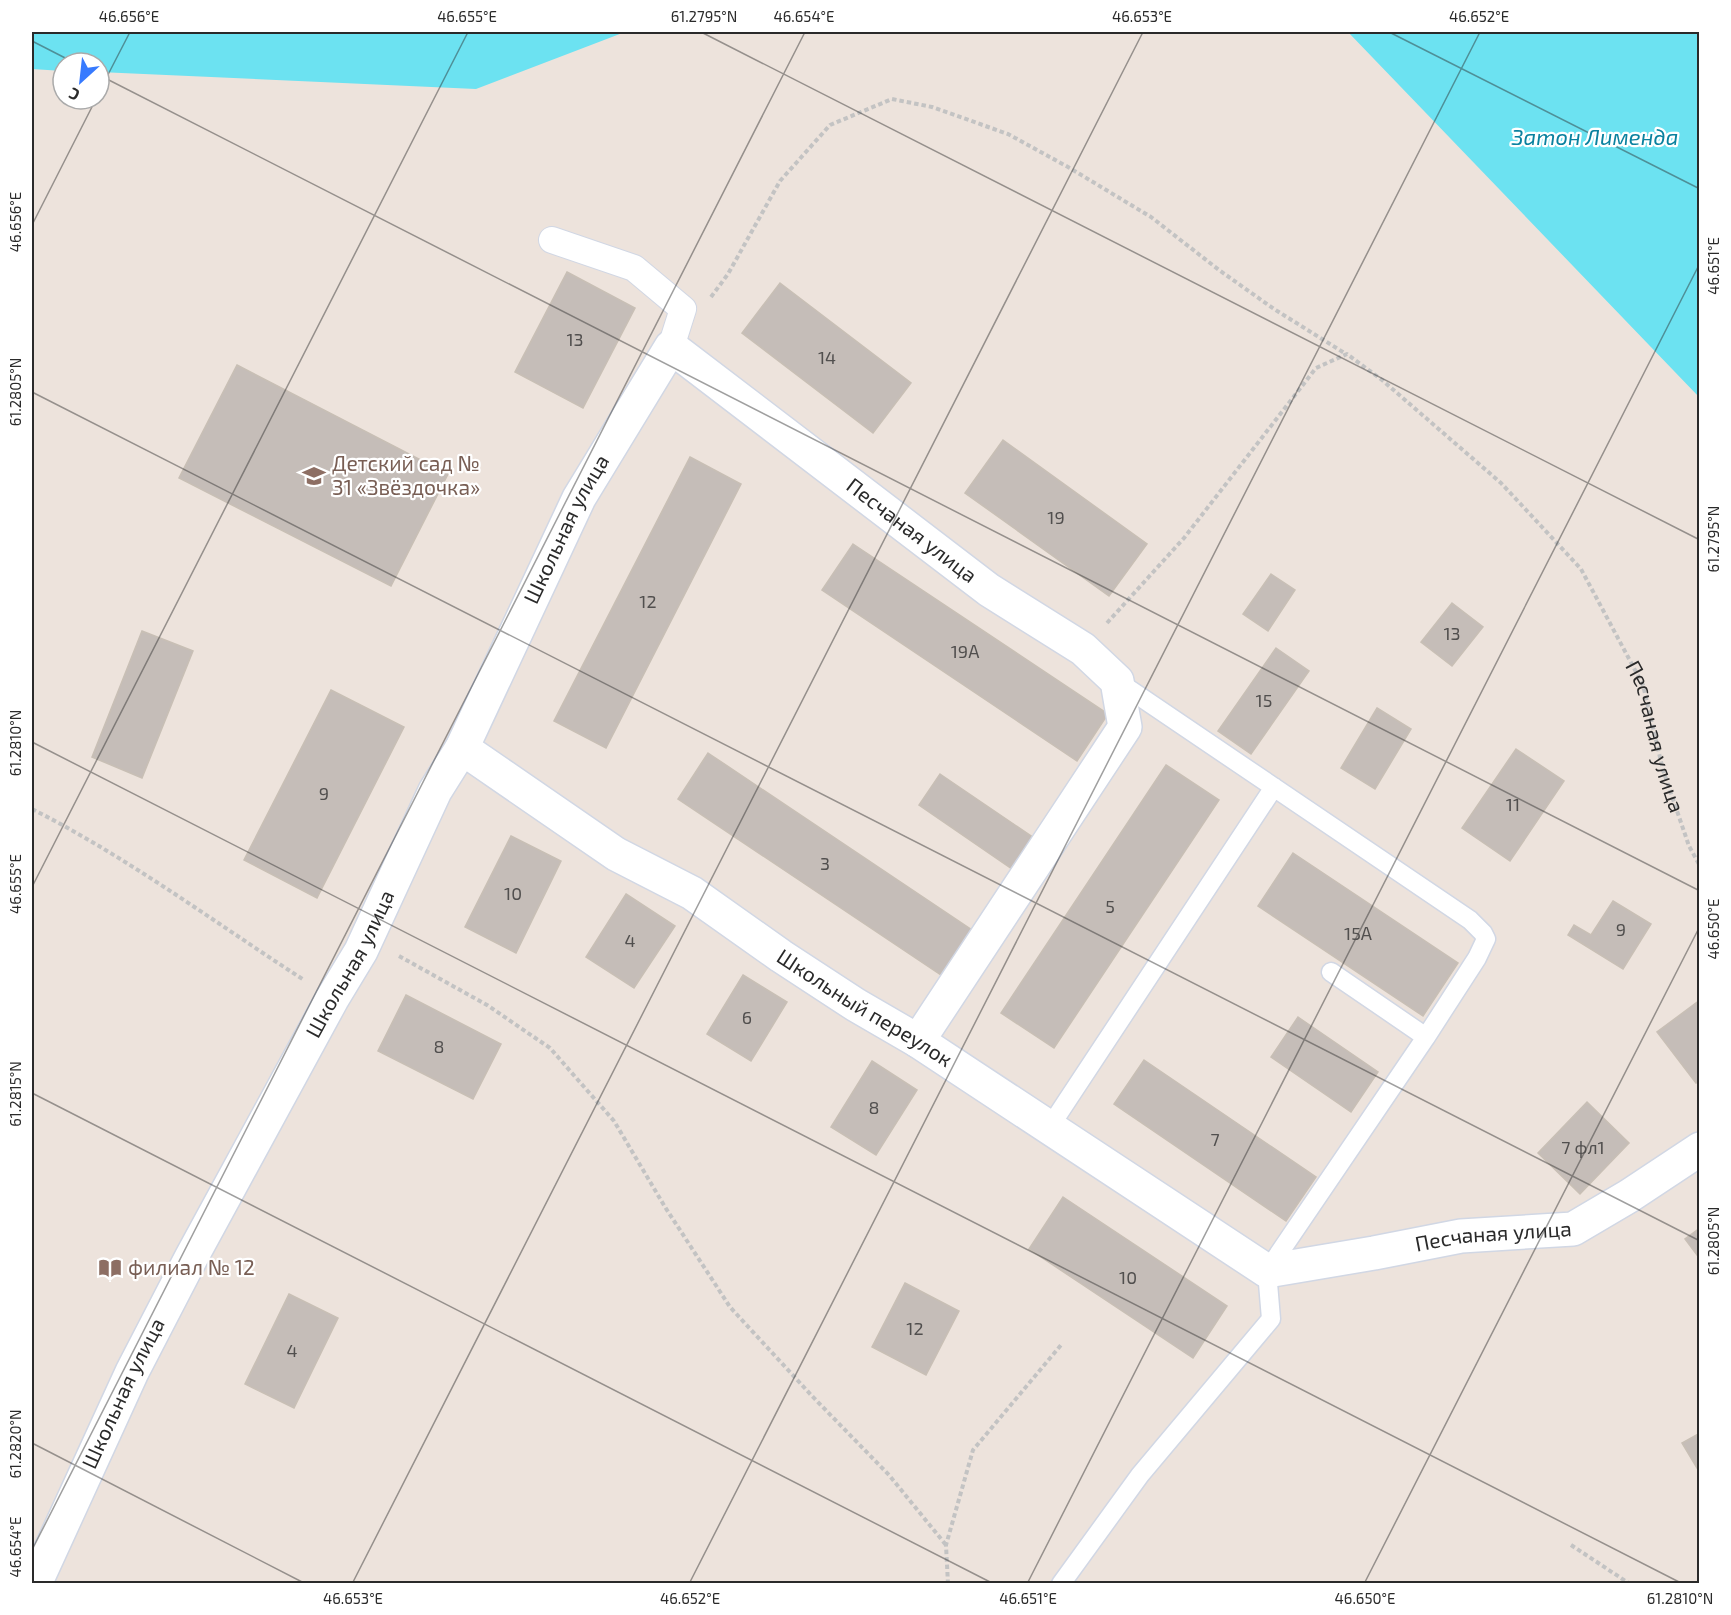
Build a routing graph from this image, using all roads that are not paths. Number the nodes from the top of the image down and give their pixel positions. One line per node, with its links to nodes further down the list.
1 (552, 240): 2 (street)
2 (671, 347): 3 (street, Песчаная улица); 4 (street, Школьная улица)
3 (1117, 681): 5 (lane); 8 (street)
4 (462, 748): 8 (street, Школьный переулок); 12 (street, Школьная улица)
5 (1274, 787): 7 (lane); 9 (lane)
6 (1331, 972): 7 (lane)
7 (1426, 1037): 11 (lane)
8 (918, 1041): 9 (street, Школьный переулок)
9 (1050, 1128): 11 (street, Школьный переулок)
10 (1700, 1149): 11 (street, Песчаная улица)
11 (1267, 1271): 13 (lane)
12 (35, 1584)
13 (1061, 1584)

